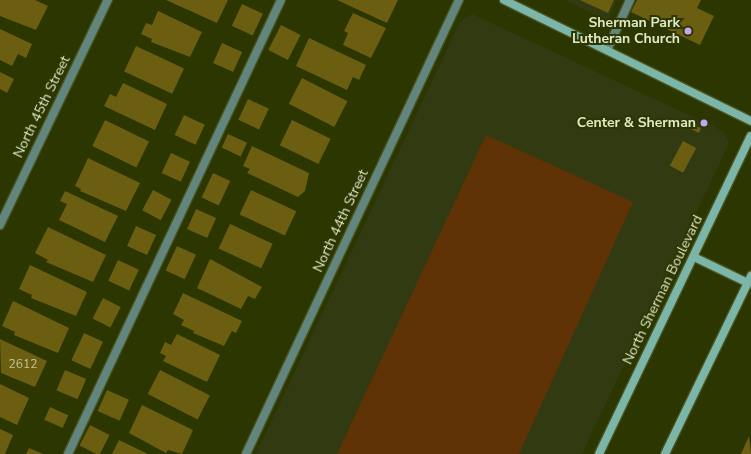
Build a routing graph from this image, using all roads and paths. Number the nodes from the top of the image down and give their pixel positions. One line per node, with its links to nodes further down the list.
1 (108, 0): 9 (street, North 45th Street)
2 (281, 0): 12 (street)
3 (459, 0): 13 (street, North 44th Street)
4 (504, 0): 6 (main road)
5 (630, 0): 6 (street)
6 (607, 50): 7 (main road)
7 (751, 121)
8 (751, 136): 10 (main road, North Sherman Boulevard)
9 (0, 225)
10 (694, 257): 11 (main road); 14 (main road, North Sherman Boulevard)
11 (749, 280): 15 (main road)
12 (68, 454)
13 (246, 454)
14 (600, 454)
15 (665, 454)

